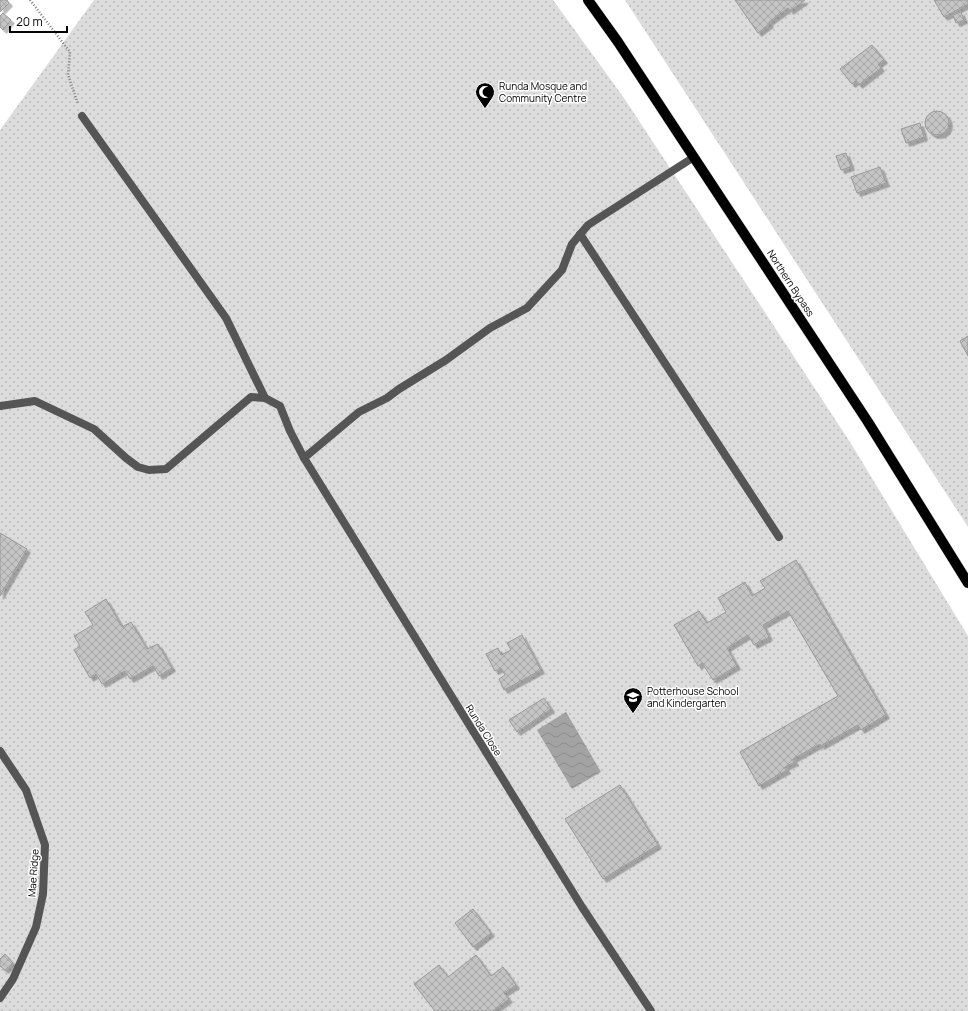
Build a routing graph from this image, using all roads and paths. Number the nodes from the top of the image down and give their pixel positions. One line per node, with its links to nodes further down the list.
1 (30, 0): 3 (path)
2 (588, 0): 4 (main road, Northern Bypass)
3 (82, 116): 6 (street)
4 (694, 157): 5 (street); 10 (main road, Northern Bypass)
5 (580, 234): 8 (street); 9 (street)
6 (265, 398): 7 (street); 8 (street, Runda Close)
7 (0, 406)
8 (304, 458): 13 (street, Runda Close)
9 (779, 537)
10 (968, 583)
11 (0, 751): 12 (street, Mae Ridge)
12 (0, 998)
13 (651, 1011)

